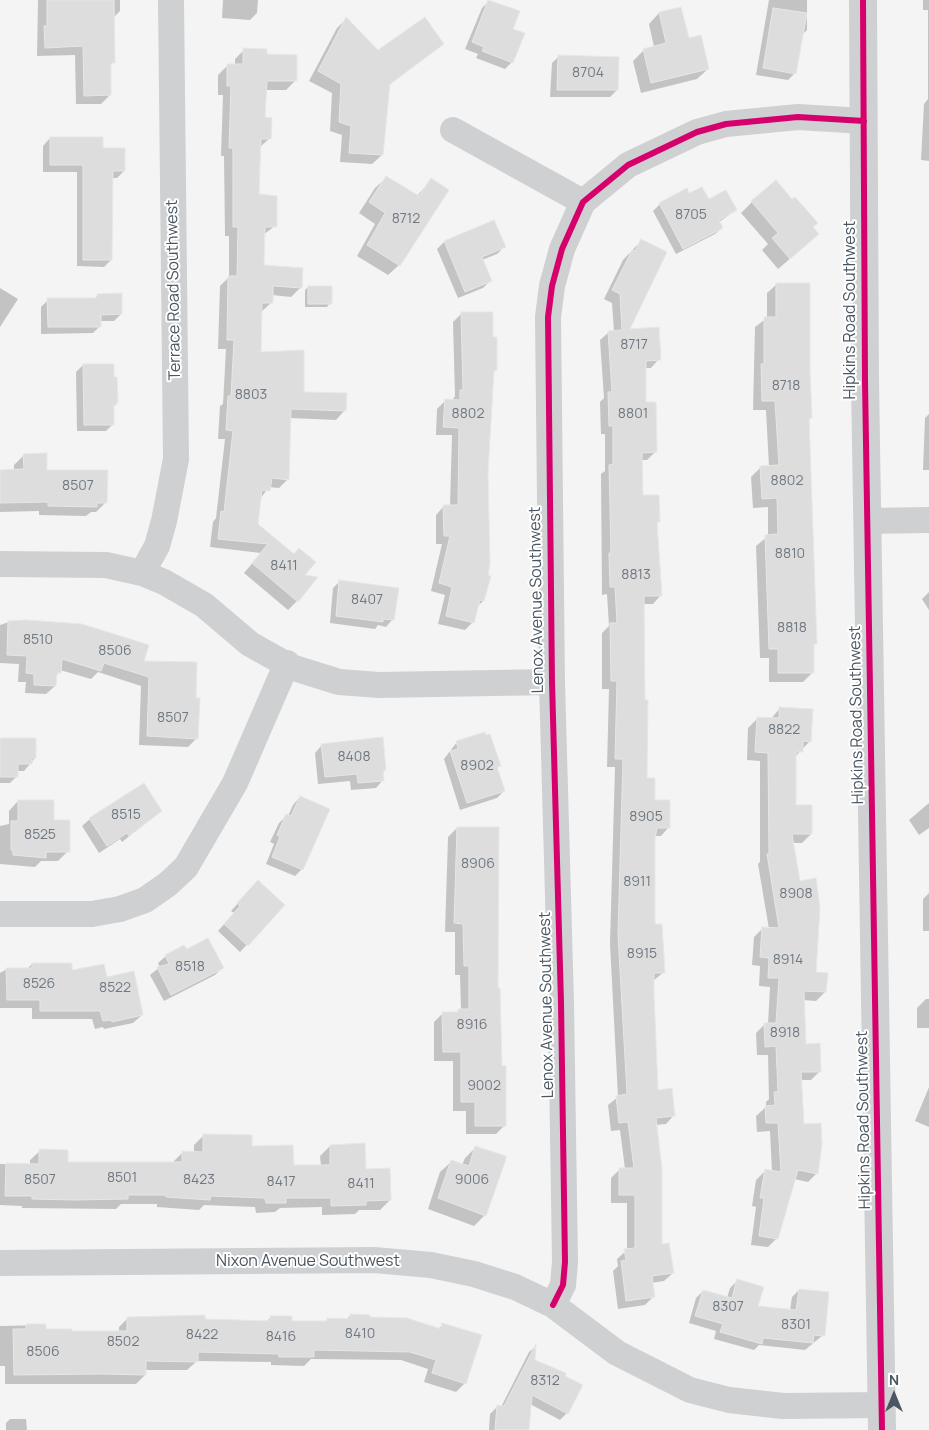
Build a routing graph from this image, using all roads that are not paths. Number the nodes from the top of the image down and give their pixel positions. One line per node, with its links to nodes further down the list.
1 (171, 0): 9 (street, Terrace Road Southwest)
2 (863, 0): 3 (street, Hipkins Road Southwest)
3 (864, 121): 5 (street, Lenox Avenue Southwest); 7 (street, Hipkins Road Southwest)
4 (453, 130): 5 (street)
5 (583, 202): 11 (street, Lenox Avenue Southwest)
6 (929, 520): 7 (street)
7 (867, 521): 15 (street, Hipkins Road Southwest)
8 (0, 564): 9 (street)
9 (142, 573): 10 (street)
10 (287, 663): 11 (street); 12 (street)
11 (552, 682): 14 (street, Lenox Avenue Southwest)
12 (0, 914)
13 (0, 1263): 14 (street, Nixon Avenue Southwest)
14 (553, 1306): 15 (street, Nixon Avenue Southwest)
15 (882, 1418)

